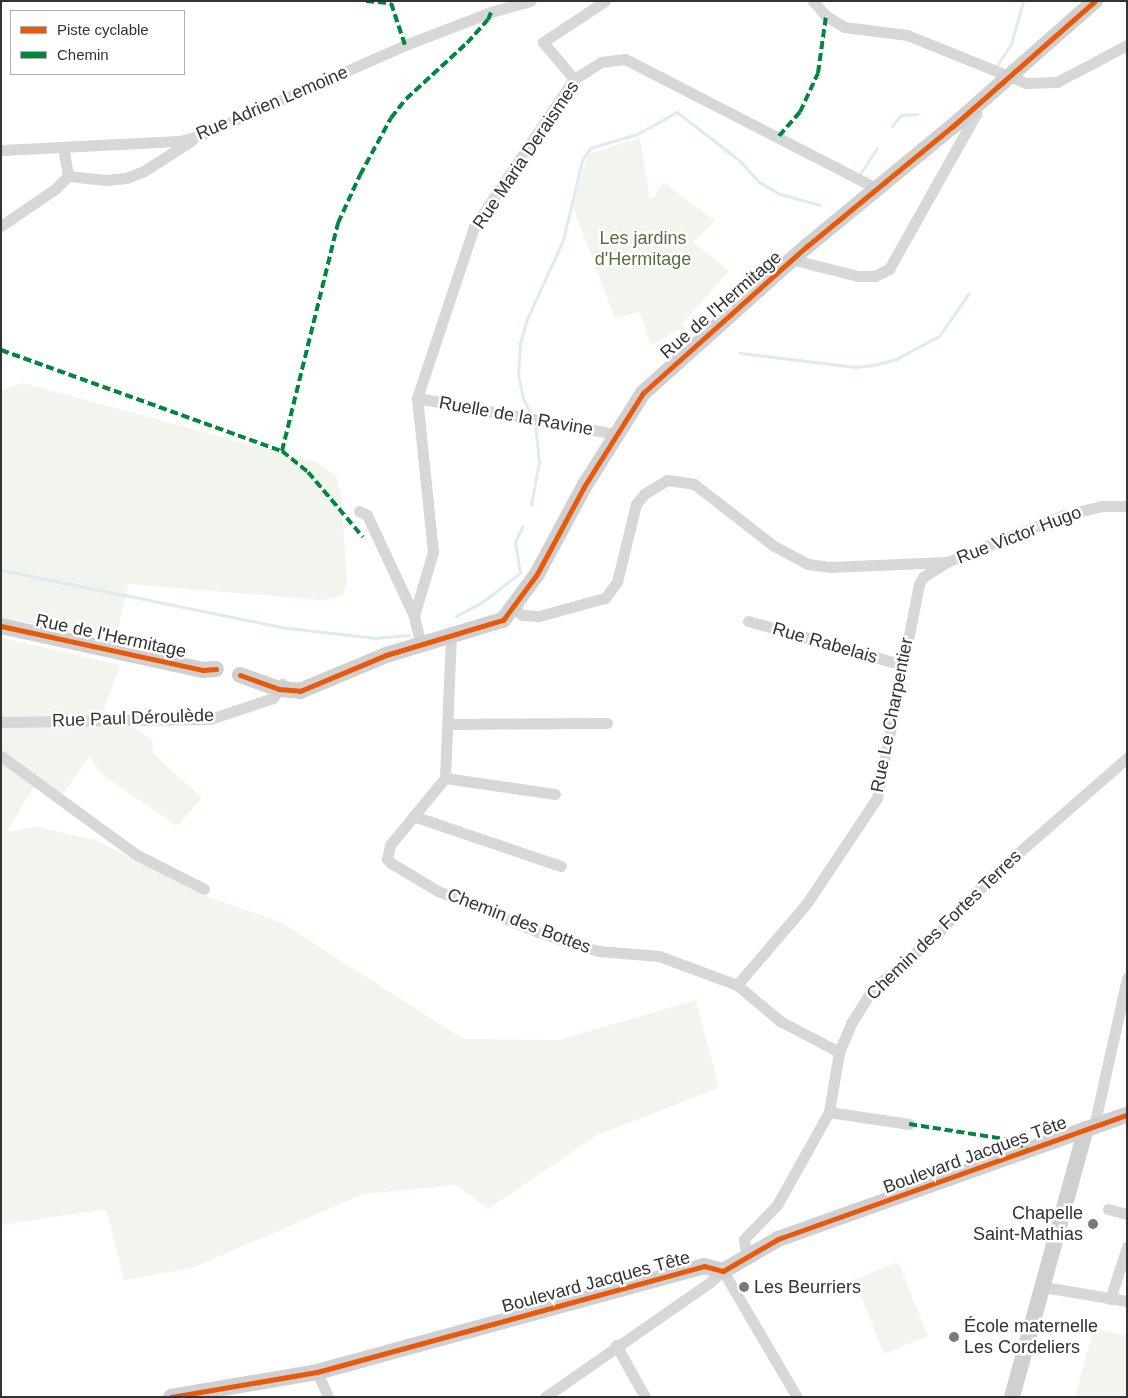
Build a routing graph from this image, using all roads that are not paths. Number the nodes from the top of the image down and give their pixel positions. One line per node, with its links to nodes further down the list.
1 (530, 1): 9 (street, Rue Adrien Lemoine)
2 (605, 1): 7 (street)
3 (813, 1): 6 (street)
4 (1095, 1): 6 (main road, Rue de l'Hermitage)
5 (1127, 45): 6 (street)
6 (1007, 78): 8 (main road, Rue de l'Hermitage)
7 (574, 79): 13 (street, Rue Maria Deraismes); 16 (street, Rue Maria Deraismes)
8 (973, 109): 13 (main road, Rue de l'Hermitage); 15 (street)
9 (199, 136): 10 (street, Rue Adrien Lemoine); 12 (street)
10 (63, 147): 11 (street, Rue Adrien Lemoine); 12 (street)
11 (1, 150)
12 (68, 176): 14 (street)
13 (878, 189): 15 (main road, Rue de l'Hermitage)
14 (1, 226)
15 (794, 260): 17 (main road, Rue de l'Hermitage)
16 (417, 398): 17 (street, Ruelle de la Ravine); 22 (street, Rue Maria Deraismes)
17 (618, 430): 21 (main road, Rue de l'Hermitage)
18 (1127, 506): 20 (street, Rue Victor Hugo)
19 (359, 511): 22 (street)
20 (947, 562): 21 (street, Rue Victor Hugo); 27 (street, Rue Le Charpentier)
21 (513, 608): 25 (main road, Rue de l'Hermitage)
22 (414, 616): 26 (street)
23 (748, 621): 27 (street, Rue Rabelais)
24 (1, 626): 28 (main road, Rue de l'Hermitage)
25 (451, 635): 26 (main road, Rue de l'Hermitage); 31 (street)
26 (415, 647): 28 (main road, Rue de l'Hermitage)
27 (903, 665): 40 (street, Rue Le Charpentier)
28 (281, 686): 29 (street, Rue Paul Déroulède)
29 (1, 722)
30 (607, 723): 31 (street)
31 (449, 724): 34 (street)
32 (1, 756): 38 (street)
33 (1127, 758): 41 (street, Chemin des Fortes Terres)
34 (445, 778): 35 (street); 36 (street, Chemin des Bottes)
35 (555, 794)
36 (414, 816): 37 (street); 40 (street, Chemin des Bottes)
37 (561, 866)
38 (204, 888)
39 (1127, 978): 45 (street)
40 (737, 985): 41 (street)
41 (839, 1052): 42 (street, Chemin des Fortes Terres)
42 (829, 1112): 44 (street); 49 (street, Chemin des Fortes Terres)
43 (1127, 1115): 45 (main road, Boulevard Jacques Tête)
44 (909, 1124)
45 (1090, 1128): 49 (main road, Boulevard Jacques Tête); 51 (main road)
46 (1108, 1209): 47 (street)
47 (1126, 1213)
48 (1127, 1247): 52 (street)
49 (746, 1255): 50 (main road, Boulevard Jacques Tête)
50 (723, 1270): 54 (street); 55 (main road, Boulevard Jacques Tête); 60 (street)
51 (1044, 1287): 52 (street); 61 (main road)
52 (1110, 1299): 53 (street)
53 (1127, 1301)
54 (616, 1346): 58 (street); 59 (street)
55 (317, 1372): 56 (main road, Boulevard Jacques Tête); 57 (street)
56 (171, 1397)
57 (328, 1397)
58 (545, 1397)
59 (645, 1397)
60 (797, 1397)
61 (1012, 1397)

